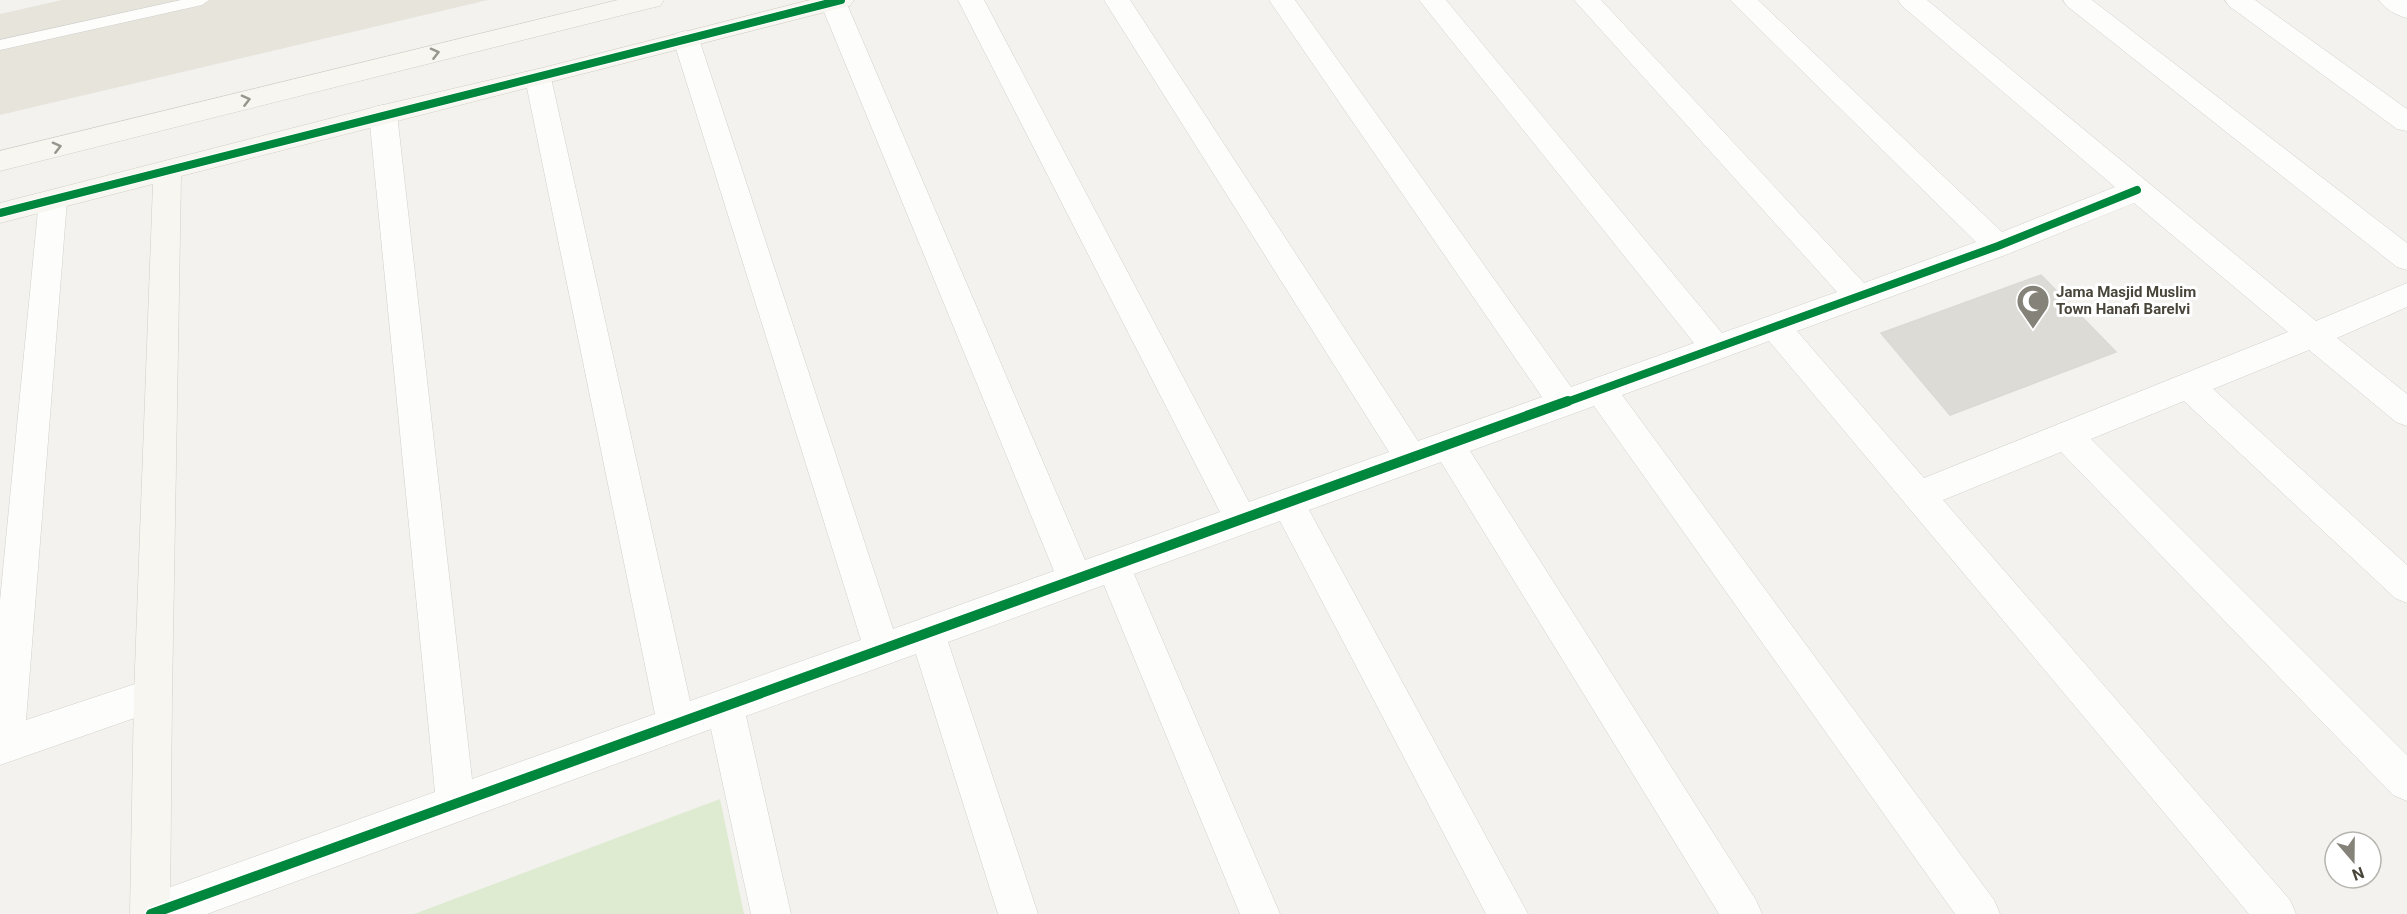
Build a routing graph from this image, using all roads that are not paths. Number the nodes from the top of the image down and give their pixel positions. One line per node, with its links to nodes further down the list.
1 (202, 0): 16 (lane)
2 (651, 0): 20 (street, one-way to 2)
3 (971, 0): 41 (street)
4 (1117, 0): 38 (street)
5 (1282, 0): 34 (street)
6 (1432, 0): 31 (street)
7 (1587, 0): 28 (street)
8 (1743, 0): 25 (street)
9 (1911, 0): 22 (street)
10 (2076, 0): 26 (street)
11 (2238, 0): 19 (street)
12 (2392, 0): 14 (street)
13 (837, 1): 15 (street); 43 (street)
14 (2407, 10)
15 (686, 39): 17 (street); 46 (street)
16 (0, 45)
17 (538, 78): 18 (street); 49 (street)
18 (383, 114): 21 (street); 52 (street)
19 (2407, 122)
20 (0, 161)
21 (167, 171): 23 (street); 47 (street)
22 (2136, 190): 25 (street); 30 (street)
23 (53, 200): 24 (street); 50 (street)
24 (0, 213)
25 (1998, 246): 28 (street)
26 (2407, 259)
27 (2407, 294): 30 (street)
28 (1858, 296): 29 (street)
29 (1775, 327): 31 (street); 39 (street)
30 (2314, 335): 32 (street); 35 (street)
31 (1716, 348): 33 (street)
32 (2188, 386): 36 (street); 44 (street)
33 (1600, 390): 34 (street); 59 (street)
34 (1564, 403): 37 (street)
35 (2407, 413)
36 (2066, 435): 39 (street); 51 (street)
37 (1448, 445): 38 (street); 58 (street)
38 (1411, 458): 40 (street)
39 (1919, 495): 60 (street)
40 (1288, 503): 41 (street); 57 (street)
41 (1241, 520): 42 (street)
42 (1113, 566): 43 (street); 56 (street)
43 (1075, 579): 45 (street)
44 (2407, 587)
45 (927, 633): 46 (street); 55 (street)
46 (882, 650): 48 (street)
47 (153, 695): 50 (street); 53 (street)
48 (725, 706): 49 (street); 54 (street)
49 (676, 724): 52 (street)
50 (3, 746)
51 (2407, 782)
52 (455, 804): 53 (street)
53 (151, 914)
54 (771, 914)
55 (1018, 914)
56 (1260, 914)
57 (1508, 914)
58 (1742, 914)
59 (1980, 914)
60 (2276, 914)

